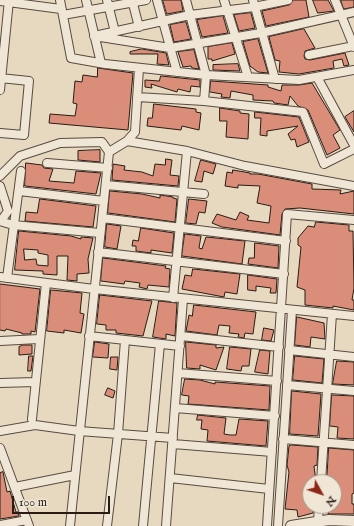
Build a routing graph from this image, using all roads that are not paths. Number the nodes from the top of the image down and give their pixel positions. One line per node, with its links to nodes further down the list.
1 (60, 0): 15 (street)
2 (86, 0): 13 (street)
3 (146, 0): 10 (street)
4 (157, 0): 19 (street)
5 (186, 0): 18 (street)
6 (224, 0): 14 (street)
7 (288, 0): 12 (street)
8 (335, 0): 17 (street)
9 (6, 1): 15 (street); 36 (street)
10 (132, 1): 11 (street); 20 (street)
11 (107, 3): 13 (street); 21 (street)
12 (254, 3): 14 (street); 22 (street)
13 (88, 10): 15 (street); 23 (street)
14 (227, 10): 18 (street); 24 (street)
15 (62, 12): 29 (street)
16 (354, 12): 17 (street)
17 (341, 14): 22 (street); 26 (street)
18 (190, 16): 19 (street); 25 (street)
19 (163, 22): 20 (street); 27 (street)
20 (139, 27): 21 (street)
21 (116, 32): 23 (street)
22 (262, 33): 24 (street); 37 (street)
23 (94, 36): 27 (street); 29 (street)
24 (235, 37): 25 (street); 34 (street)
25 (198, 43): 27 (street); 33 (street)
26 (354, 47): 28 (street)
27 (170, 48): 32 (street)
28 (309, 55)
29 (101, 63): 30 (street)
30 (139, 68): 32 (street); 39 (street)
31 (354, 70): 35 (street)
32 (177, 72): 33 (street)
33 (206, 75): 34 (street); 40 (street)
34 (248, 77): 37 (street)
35 (316, 77): 37 (street); 43 (street)
36 (0, 78): 38 (street); 41 (street)
37 (276, 79)
38 (0, 90)
39 (138, 97): 40 (street); 42 (street)
40 (204, 100): 44 (street)
41 (0, 133)
42 (127, 141): 45 (street); 46 (street)
43 (354, 145)
44 (354, 149)
45 (187, 150): 53 (street); 55 (street)
46 (109, 152): 48 (street); 50 (street)
47 (47, 163): 48 (street)
48 (108, 168): 51 (street)
49 (21, 171): 54 (street)
50 (0, 176)
51 (106, 185): 55 (street); 57 (street)
52 (0, 186): 60 (street)
53 (354, 186)
54 (19, 191): 57 (street); 61 (street)
55 (183, 192): 56 (street); 62 (street)
56 (204, 194)
57 (104, 201): 58 (street)
58 (102, 218): 62 (street); 63 (street)
59 (354, 220): 64 (street)
60 (0, 221): 61 (street)
61 (13, 224): 63 (street); 68 (street)
62 (180, 228): 64 (street); 66 (street)
63 (100, 233): 65 (street)
64 (286, 241): 67 (street)
65 (98, 252): 66 (street); 70 (street)
66 (176, 261): 67 (street); 71 (street)
67 (284, 274): 73 (street)
68 (4, 278): 69 (street)
69 (46, 283): 70 (street); 79 (street)
70 (94, 289): 71 (street); 77 (street)
71 (173, 298): 72 (street)
72 (184, 299): 73 (street); 78 (street)
73 (282, 309): 74 (street); 84 (street)
74 (292, 310): 75 (street); 85 (street)
75 (332, 314): 76 (street); 86 (street)
76 (354, 316)
77 (89, 336): 80 (street); 99 (street)
78 (181, 336): 83 (street); 84 (street)
79 (39, 339): 81 (street); 90 (street)
80 (125, 340): 82 (street); 100 (street)
81 (0, 341)
82 (160, 344): 83 (street); 101 (street)
83 (180, 346): 88 (street)
84 (280, 347): 89 (street)
85 (289, 350): 86 (street); 92 (street)
86 (330, 354): 87 (street); 93 (street)
87 (354, 357)
88 (178, 373): 89 (street); 95 (street)
89 (277, 381): 96 (street)
90 (36, 382): 91 (street); 97 (street)
91 (0, 383)
92 (287, 385): 93 (street); 102 (street)
93 (327, 388): 94 (street); 104 (street)
94 (354, 391)
95 (175, 408): 96 (street); 103 (street)
96 (274, 416): 107 (street)
97 (32, 419)
98 (0, 431): 99 (street)
99 (80, 431): 100 (street); 109 (street)
100 (118, 434): 101 (street); 119 (street)
101 (152, 436): 103 (street); 120 (street)
102 (283, 439): 104 (street); 123 (street)
103 (173, 441): 107 (street); 110 (street)
104 (324, 442): 105 (street); 108 (street)
105 (354, 445)
106 (0, 448): 111 (street)
107 (272, 452): 112 (street)
108 (322, 474)
109 (75, 475): 111 (street); 118 (street)
110 (170, 478): 112 (street); 121 (street)
111 (15, 487): 116 (street)
112 (269, 489): 122 (street)
113 (318, 514): 114 (street)
114 (318, 521): 115 (street); 124 (street)
115 (354, 521)
116 (28, 523): 117 (street)
117 (0, 525)
118 (70, 526)
119 (107, 526)
120 (143, 526)
121 (166, 526)
122 (267, 526)
123 (278, 526)
124 (291, 526)

